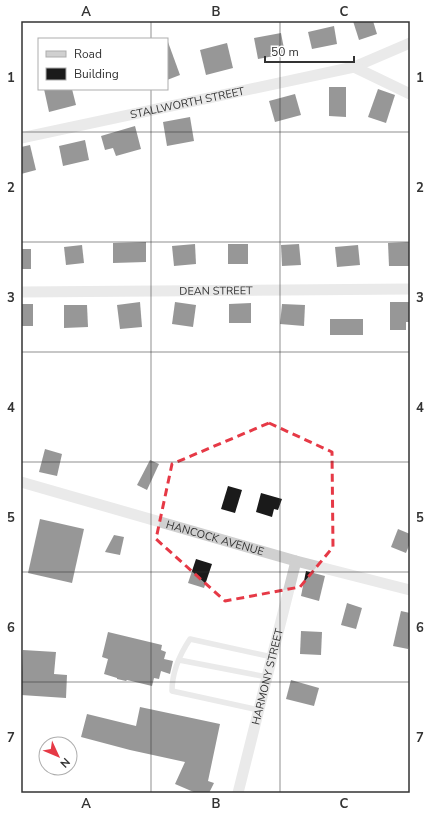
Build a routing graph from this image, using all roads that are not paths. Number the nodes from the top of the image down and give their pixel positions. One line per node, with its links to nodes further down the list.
1 (410, 43): 2 (street, STALLWORTH STREET)
2 (354, 67): 3 (street); 4 (street, STALLWORTH STREET)
3 (410, 94)
4 (21, 138)
5 (410, 289): 6 (street, DEAN STREET)
6 (21, 292)
7 (21, 482): 8 (street, HANCOCK AVENUE)
8 (296, 561): 9 (street, HANCOCK AVENUE); 10 (street, HARMONY STREET)
9 (410, 590)
10 (272, 657): 11 (lane); 12 (street, HARMONY STREET)
11 (179, 660): 12 (lane); 13 (lane)
12 (267, 677): 13 (street, HARMONY STREET)
13 (259, 710): 14 (street, HARMONY STREET)
14 (238, 793)

